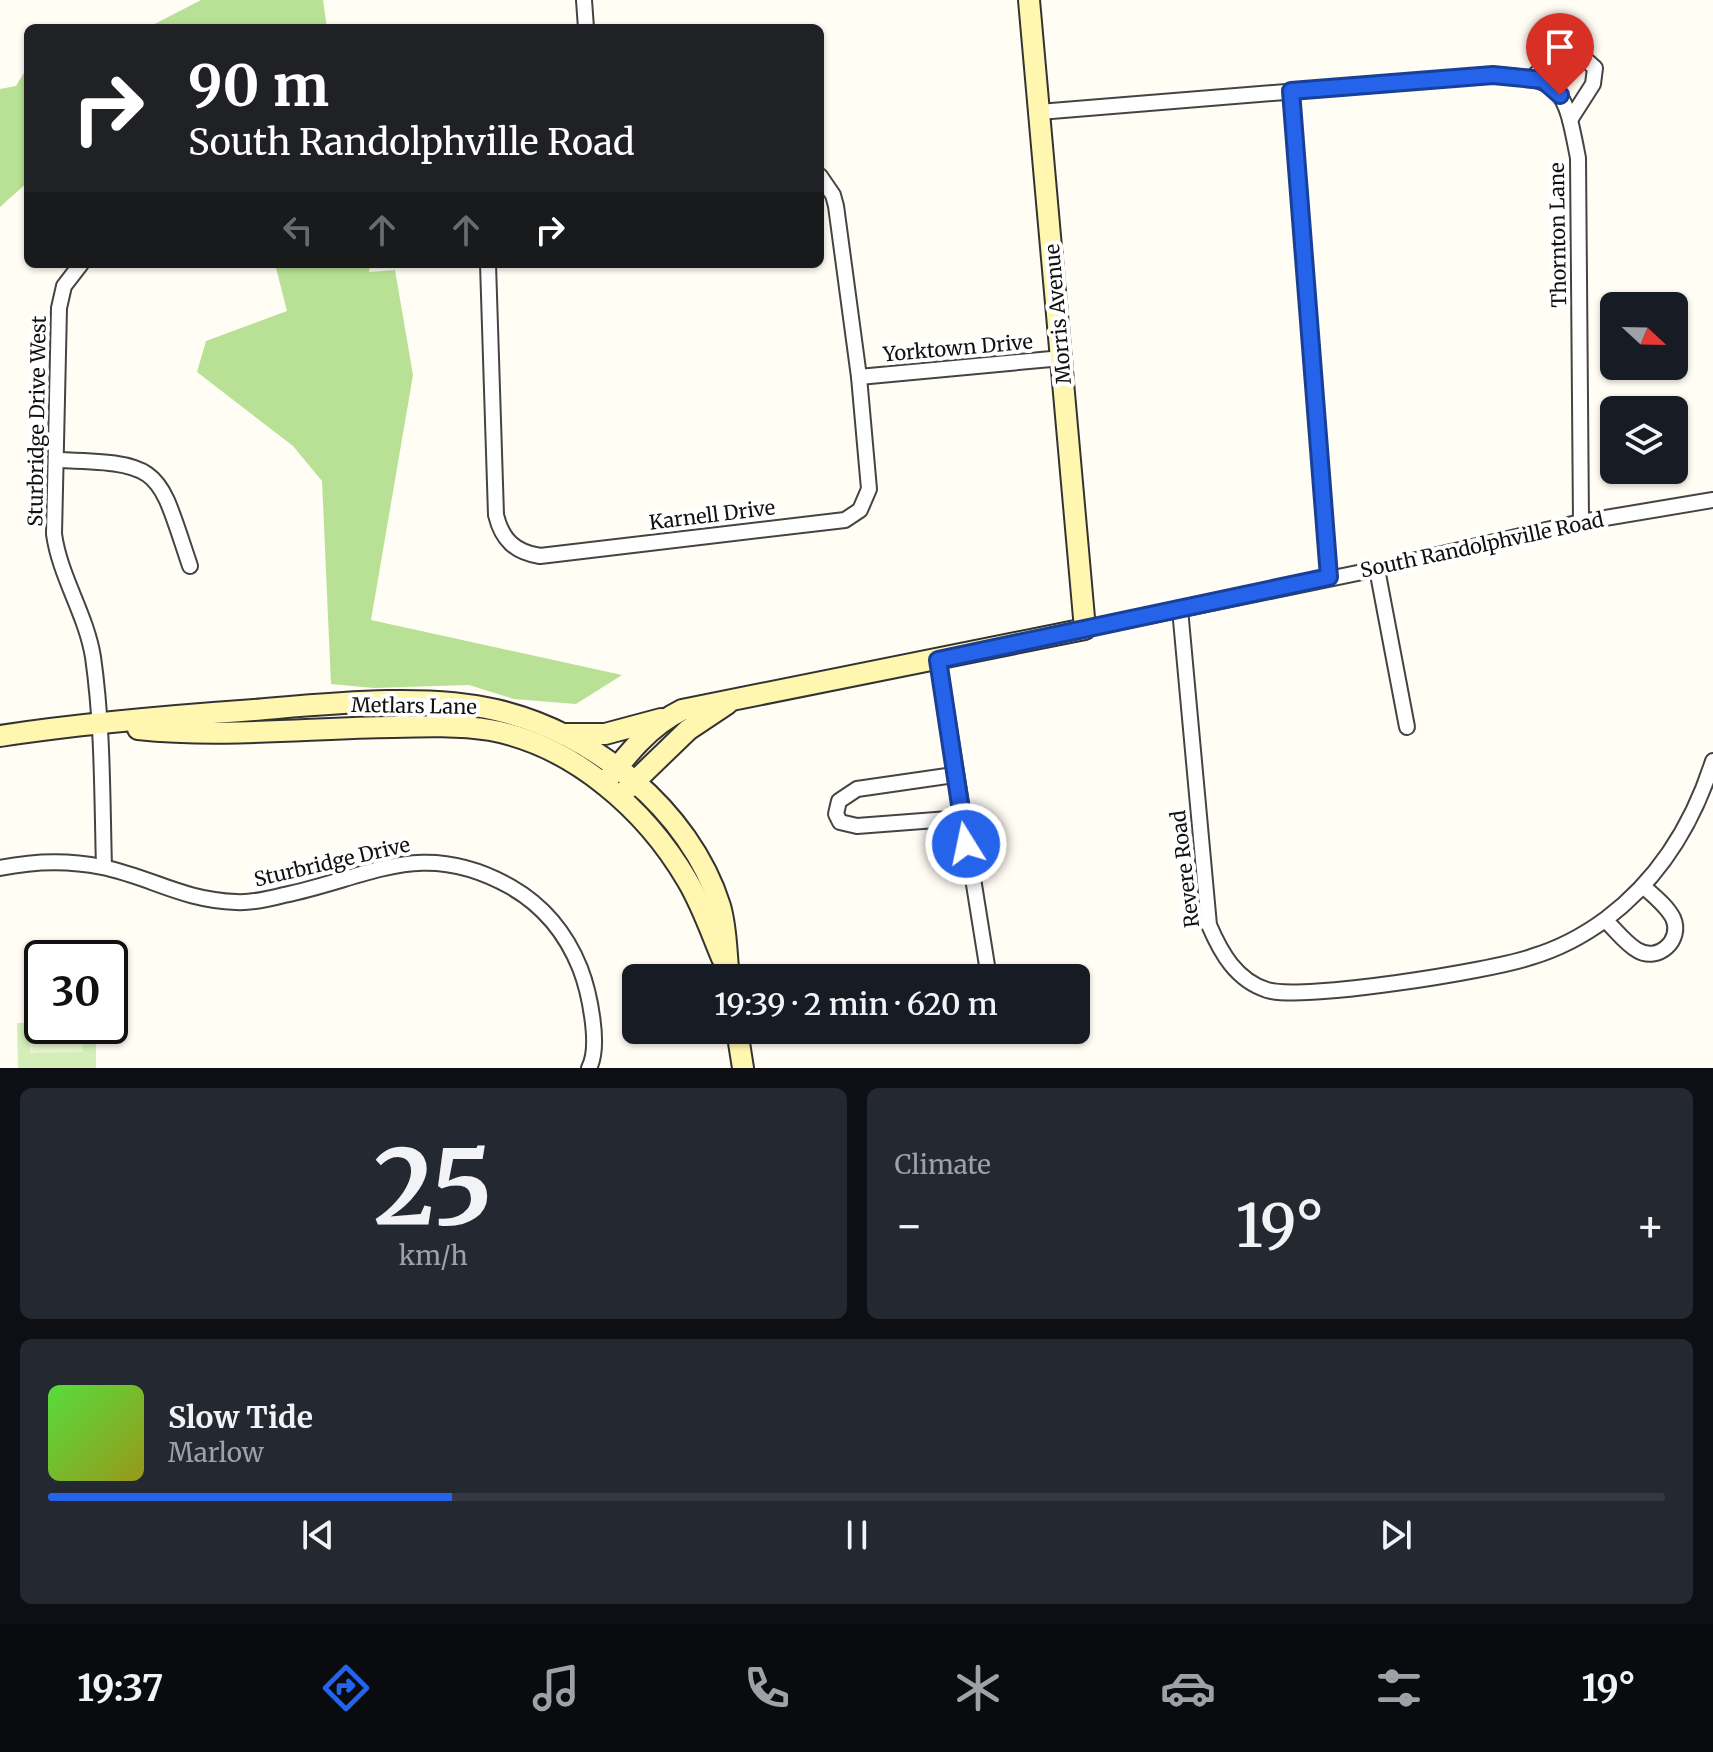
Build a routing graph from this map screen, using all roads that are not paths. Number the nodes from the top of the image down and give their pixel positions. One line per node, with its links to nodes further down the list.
1 (584, 0): 3 (street)
2 (1029, 0): 6 (main road, Morris Avenue)
3 (586, 24)
4 (1532, 78): 5 (street); 7 (street, Thornton Lane); 7 (street)
5 (1291, 91): 6 (street); 18 (street)
6 (1039, 112): 11 (main road, Morris Avenue)
7 (1570, 120): 15 (street, Thornton Lane)
8 (824, 181): 12 (street, Karnell Drive)
9 (78, 268): 13 (street, Sturbridge Drive West)
10 (488, 268): 12 (street, Karnell Drive)
11 (1062, 358): 12 (street, Yorktown Drive); 20 (main road, Morris Avenue)
12 (859, 377)
13 (56, 460): 16 (street); 24 (street, Sturbridge Drive West)
14 (1713, 500): 15 (street, South Randolphville Road)
15 (1581, 522): 17 (street, South Randolphville Road)
16 (190, 566)
17 (1377, 569): 18 (street, South Randolphville Road); 25 (street)
18 (1329, 577): 19 (street, South Randolphville Road)
19 (1180, 609): 20 (street, South Randolphville Road); 35 (street, Revere Road)
20 (1085, 629): 21 (main road, South Randolphville Road)
21 (938, 660): 22 (main road, South Randolphville Road); 29 (street)
22 (735, 701): 23 (main road, South Randolphville Road); 30 (main road, South Randolphville Road)
23 (669, 716): 26 (main road); 30 (main road, South Randolphville Road)
24 (100, 725): 26 (main road, Metlars Lane); 27 (main road, Metlars Lane); 30 (main road, Metlars Lane); 32 (street, Sturbridge Drive West)
25 (1407, 727)
26 (562, 734): 30 (main road, Metlars Lane)
27 (0, 736)
28 (1713, 761): 34 (street, Revere Road)
29 (954, 775): 31 (street); 31 (street)
30 (619, 783): 36 (main road, Metlars Lane)
31 (962, 818): 37 (street)
32 (104, 867): 33 (street, Sturbridge Drive); 39 (street, Sturbridge Drive)
33 (0, 868)
34 (1643, 886): 35 (street, Revere Road); 35 (street)
35 (1605, 920)
36 (725, 964)
37 (987, 964)
38 (739, 1044): 40 (main road)
39 (589, 1068)
40 (743, 1068)

